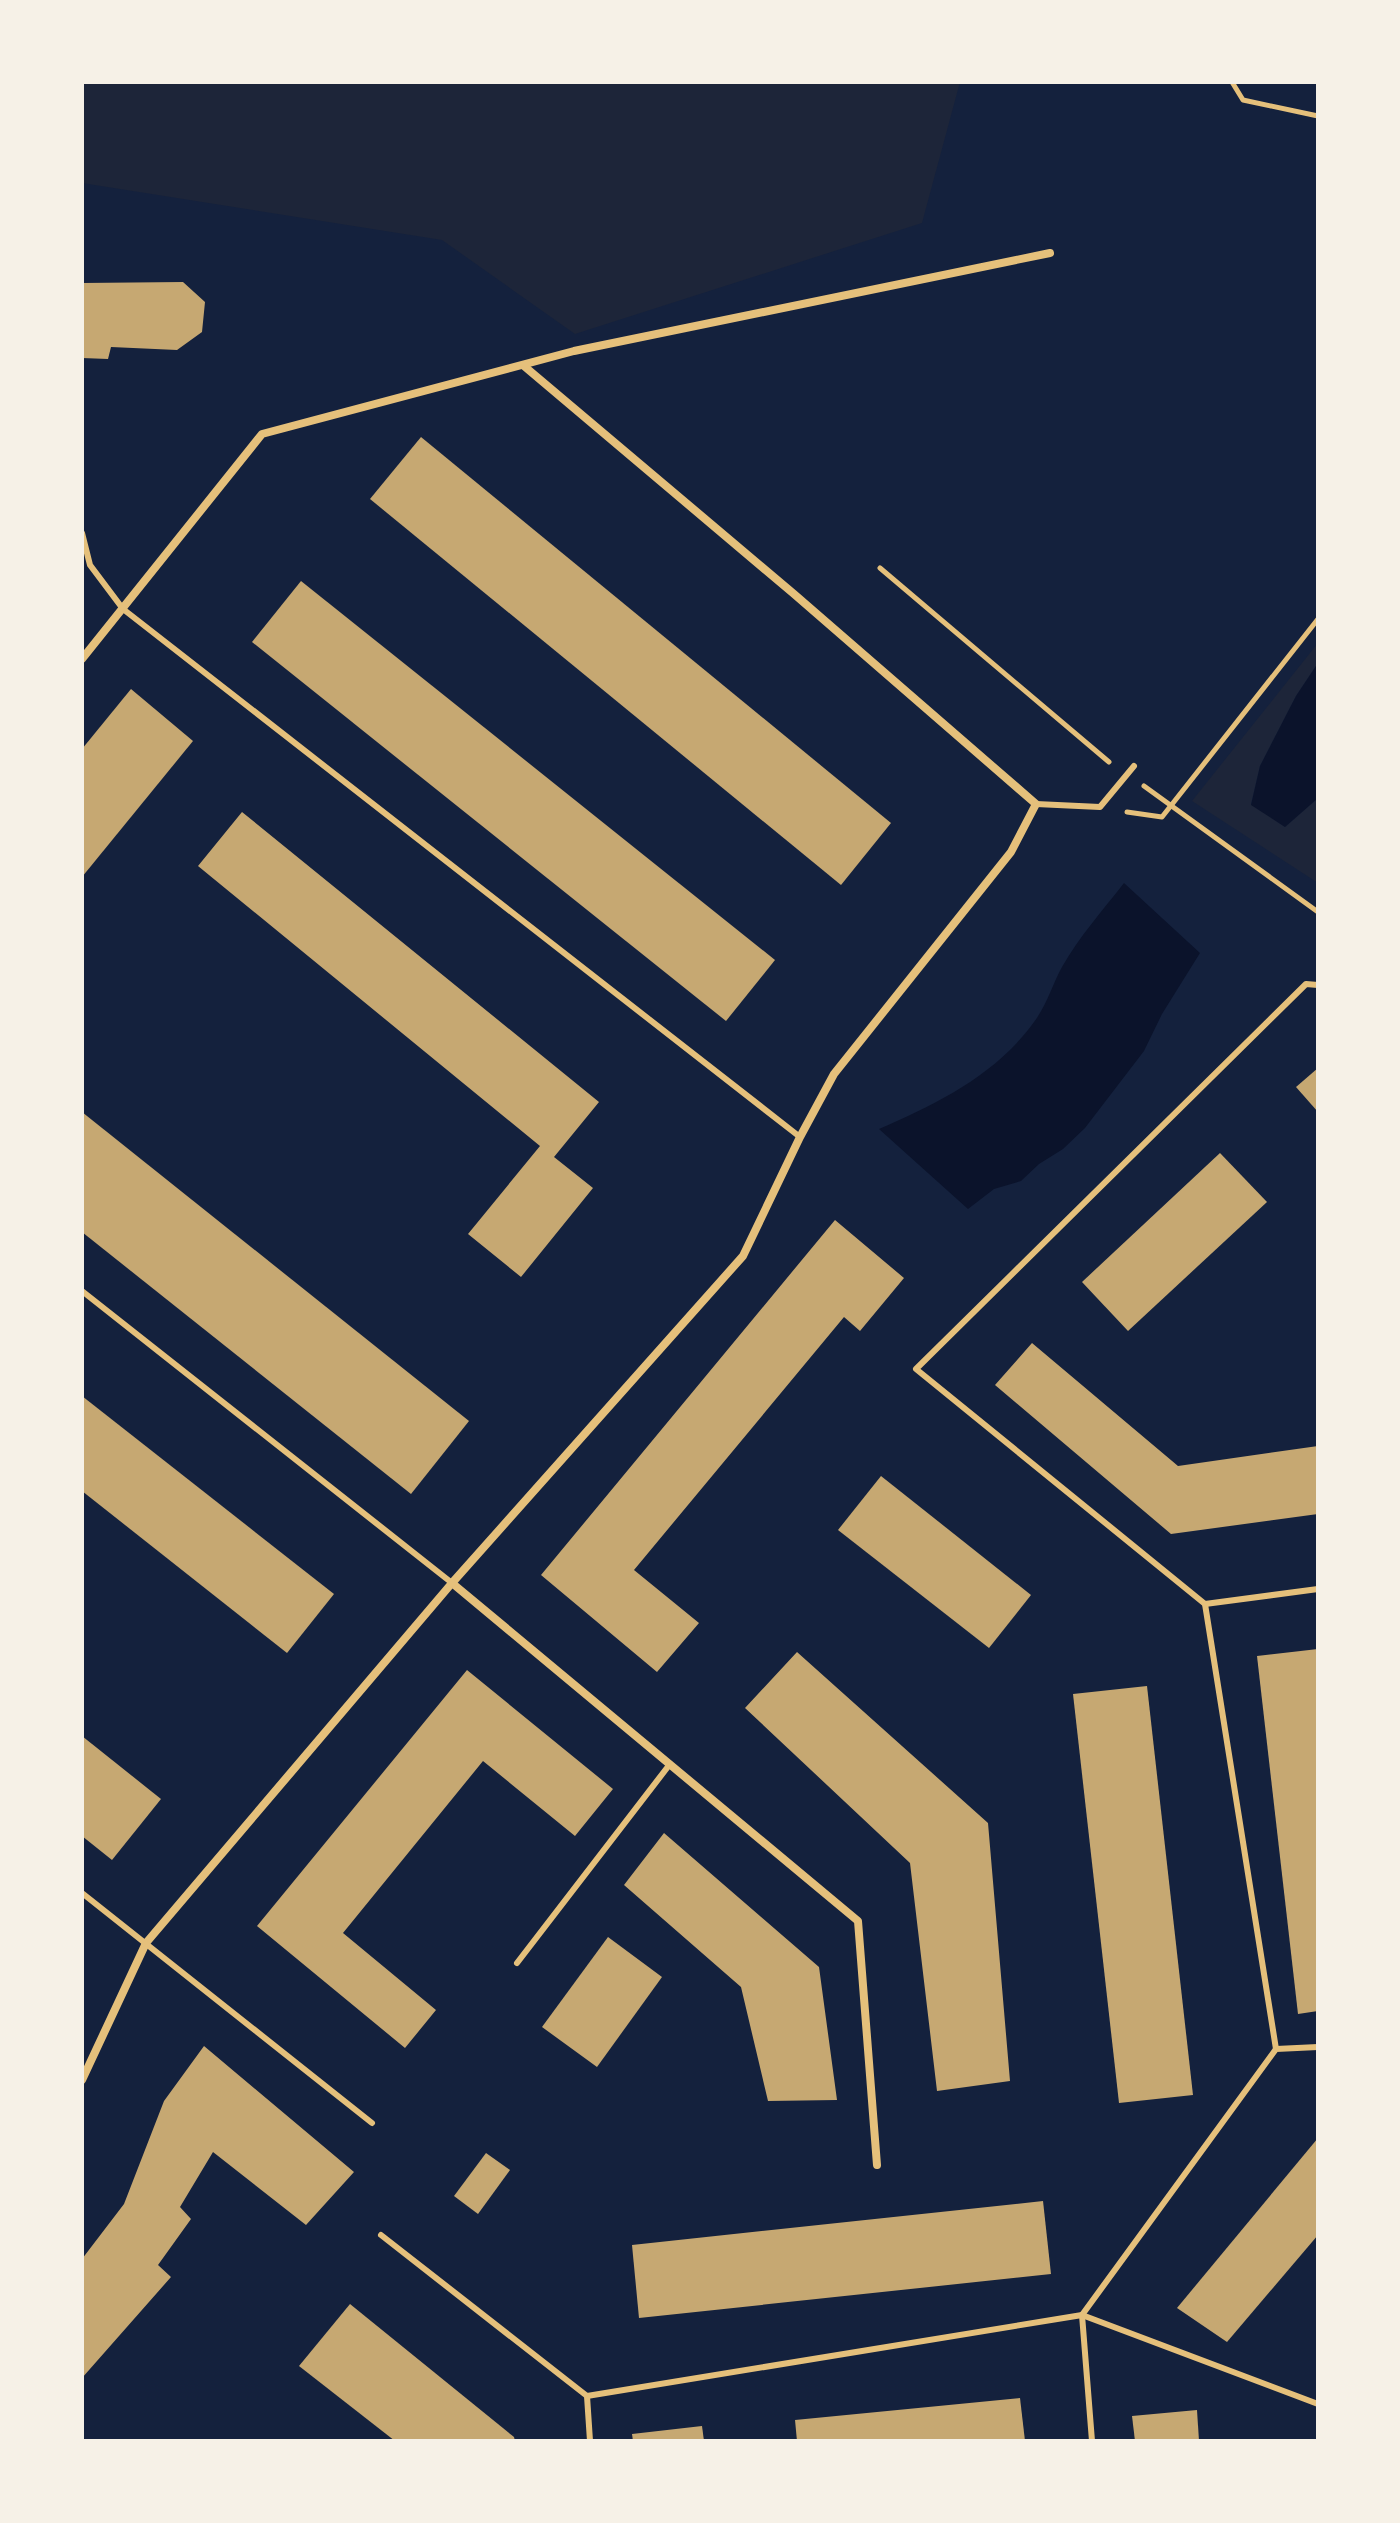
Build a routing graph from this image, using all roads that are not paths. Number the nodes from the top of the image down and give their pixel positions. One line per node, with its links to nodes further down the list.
1 (1050, 253): 2 (street)
2 (524, 366): 4 (street); 7 (street)
3 (82, 533): 4 (lane)
4 (123, 609): 5 (street); 9 (lane)
5 (82, 659)
6 (1134, 766): 7 (lane)
7 (1036, 804): 9 (street)
8 (1318, 985): 13 (lane)
9 (800, 1137): 11 (street)
10 (82, 1291): 11 (lane)
11 (452, 1583): 14 (street); 16 (street)
12 (1318, 1589): 13 (lane)
13 (1205, 1604): 19 (lane)
14 (670, 1764): 17 (lane); 22 (street)
15 (82, 1893): 16 (lane)
16 (146, 1943): 20 (street); 21 (lane)
17 (517, 1963)
18 (1318, 2047): 19 (lane)
19 (1276, 2049): 24 (lane)
20 (82, 2080)
21 (372, 2123)
22 (877, 2165)
23 (381, 2235): 25 (lane)
24 (1082, 2315): 25 (lane); 26 (lane); 28 (lane)
25 (587, 2396): 27 (lane)
26 (1318, 2404)
27 (590, 2441)
28 (1092, 2441)

